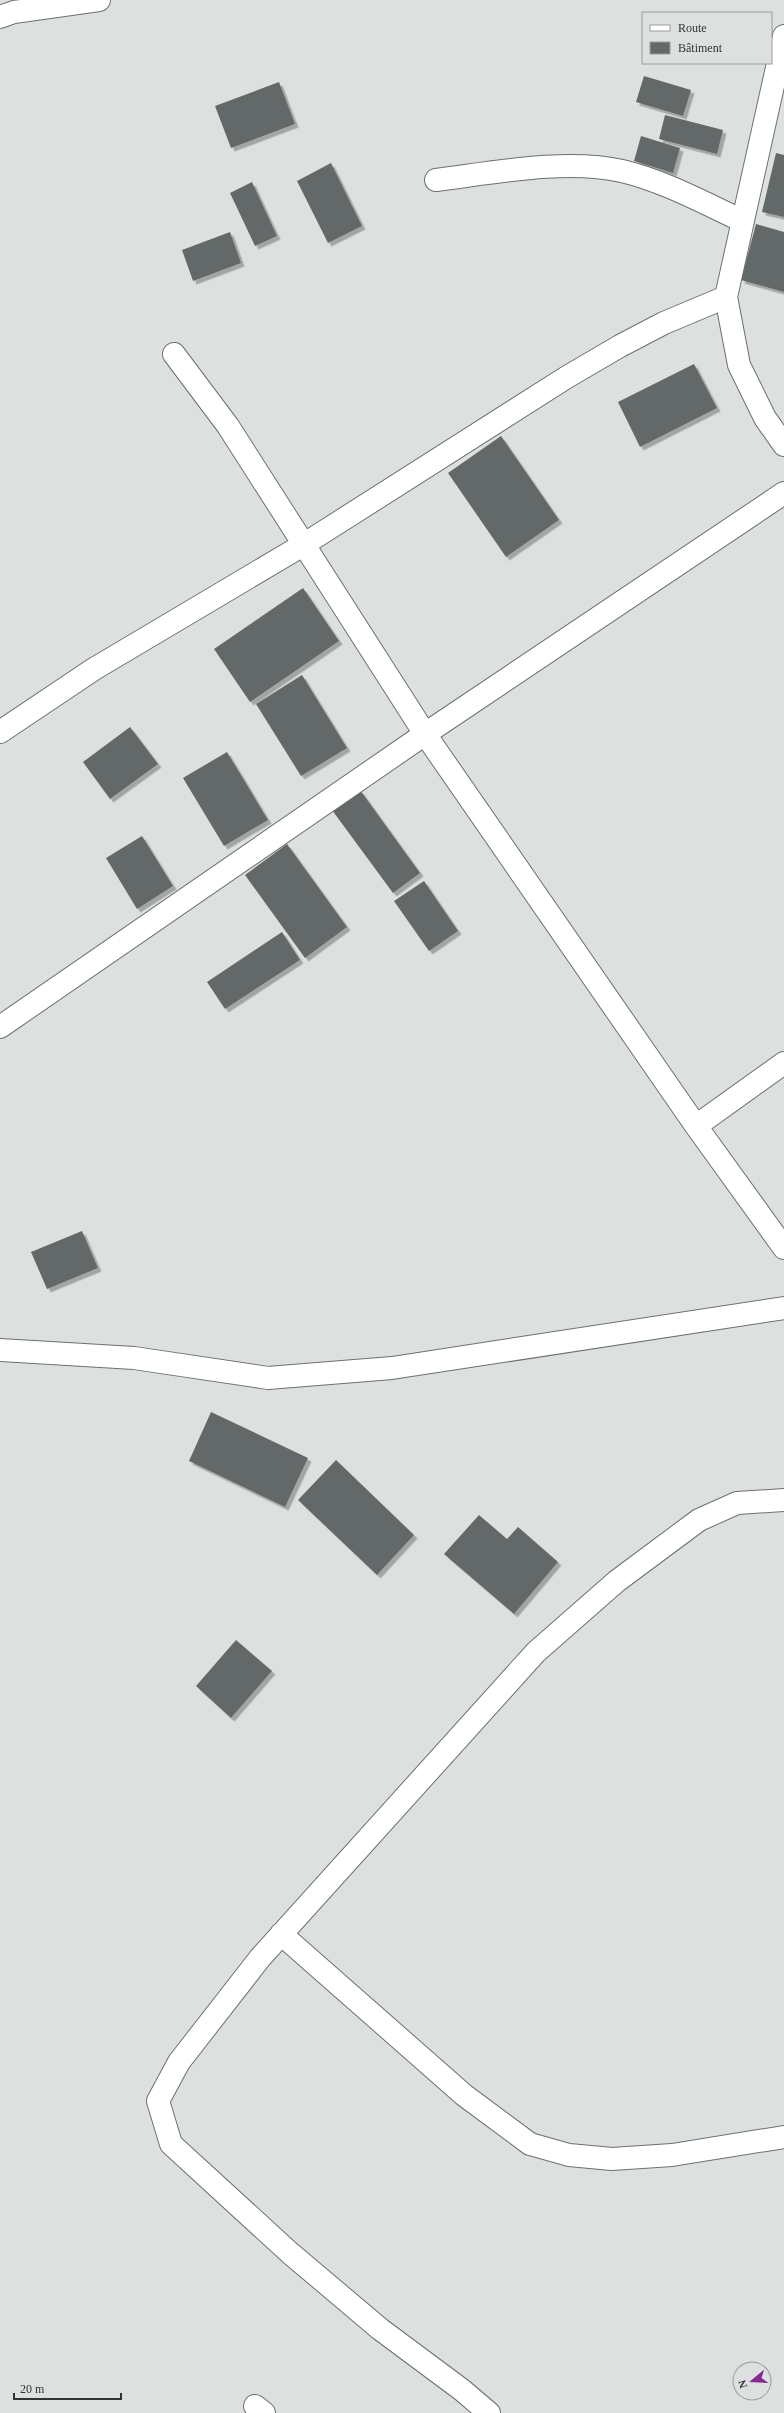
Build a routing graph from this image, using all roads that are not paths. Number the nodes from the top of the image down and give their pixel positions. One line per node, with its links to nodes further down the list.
1 (99, 0): 2 (street)
2 (0, 18)
3 (784, 36): 4 (street)
4 (778, 100): 6 (street)
5 (436, 180): 6 (street)
6 (743, 221): 7 (street)
7 (726, 297): 9 (street); 11 (street)
8 (174, 354): 11 (street)
9 (784, 445)
10 (784, 493): 13 (street)
11 (303, 545): 12 (street); 13 (street)
12 (0, 732)
13 (425, 734): 14 (street); 16 (street)
14 (0, 1027)
15 (784, 1063): 16 (street)
16 (696, 1126): 17 (street)
17 (784, 1248)
18 (784, 1308): 19 (street)
19 (0, 1350)
20 (784, 1500): 21 (street)
21 (281, 1934): 22 (street); 23 (street)
22 (784, 2137)
23 (489, 2413)

